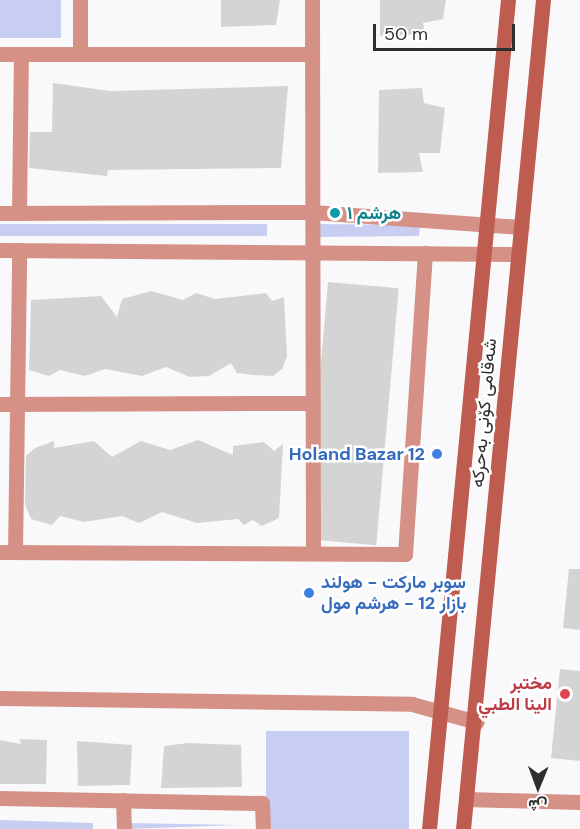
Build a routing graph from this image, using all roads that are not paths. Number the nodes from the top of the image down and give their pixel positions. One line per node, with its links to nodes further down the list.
1 (80, 0): 7 (street)
2 (312, 0): 8 (street)
3 (508, 0): 12 (street, شەقامی کۆنی بەحرکە)
4 (543, 0): 13 (street, شەقامی کۆنی بەحرکە)
5 (0, 54): 6 (street)
6 (21, 54): 7 (street); 11 (street)
7 (80, 54): 8 (street)
8 (312, 54): 9 (street)
9 (312, 212): 11 (street); 12 (street); 16 (street)
10 (0, 213): 11 (street)
11 (19, 213)
12 (487, 224): 13 (street); 18 (street, شەقامی کۆنی بەحرکە)
13 (521, 227): 19 (street, شەقامی کۆنی بەحرکە)
14 (0, 250): 15 (street)
15 (19, 250): 16 (street); 22 (street)
16 (312, 251): 17 (street); 20 (street)
17 (425, 253): 18 (street); 24 (street)
18 (484, 254): 19 (street); 26 (street, شەقامی کۆنی بەحرکە)
19 (518, 254): 27 (street, شەقامی کۆنی بەحرکە)
20 (312, 403): 22 (street); 24 (street)
21 (0, 404): 22 (street)
22 (17, 404): 23 (street)
23 (7, 552): 24 (street)
24 (313, 552)
25 (0, 698): 26 (street)
26 (440, 709): 27 (street); 34 (street, شەقامی کۆنی بەحرکە)
27 (477, 722): 29 (street, شەقامی کۆنی بەحرکە)
28 (0, 798): 30 (street)
29 (466, 799): 31 (street); 35 (street, شەقامی کۆنی بەحرکە)
30 (123, 800): 32 (street); 33 (street)
31 (580, 802)
32 (124, 829)
33 (263, 829)
34 (429, 829)
35 (463, 829)

